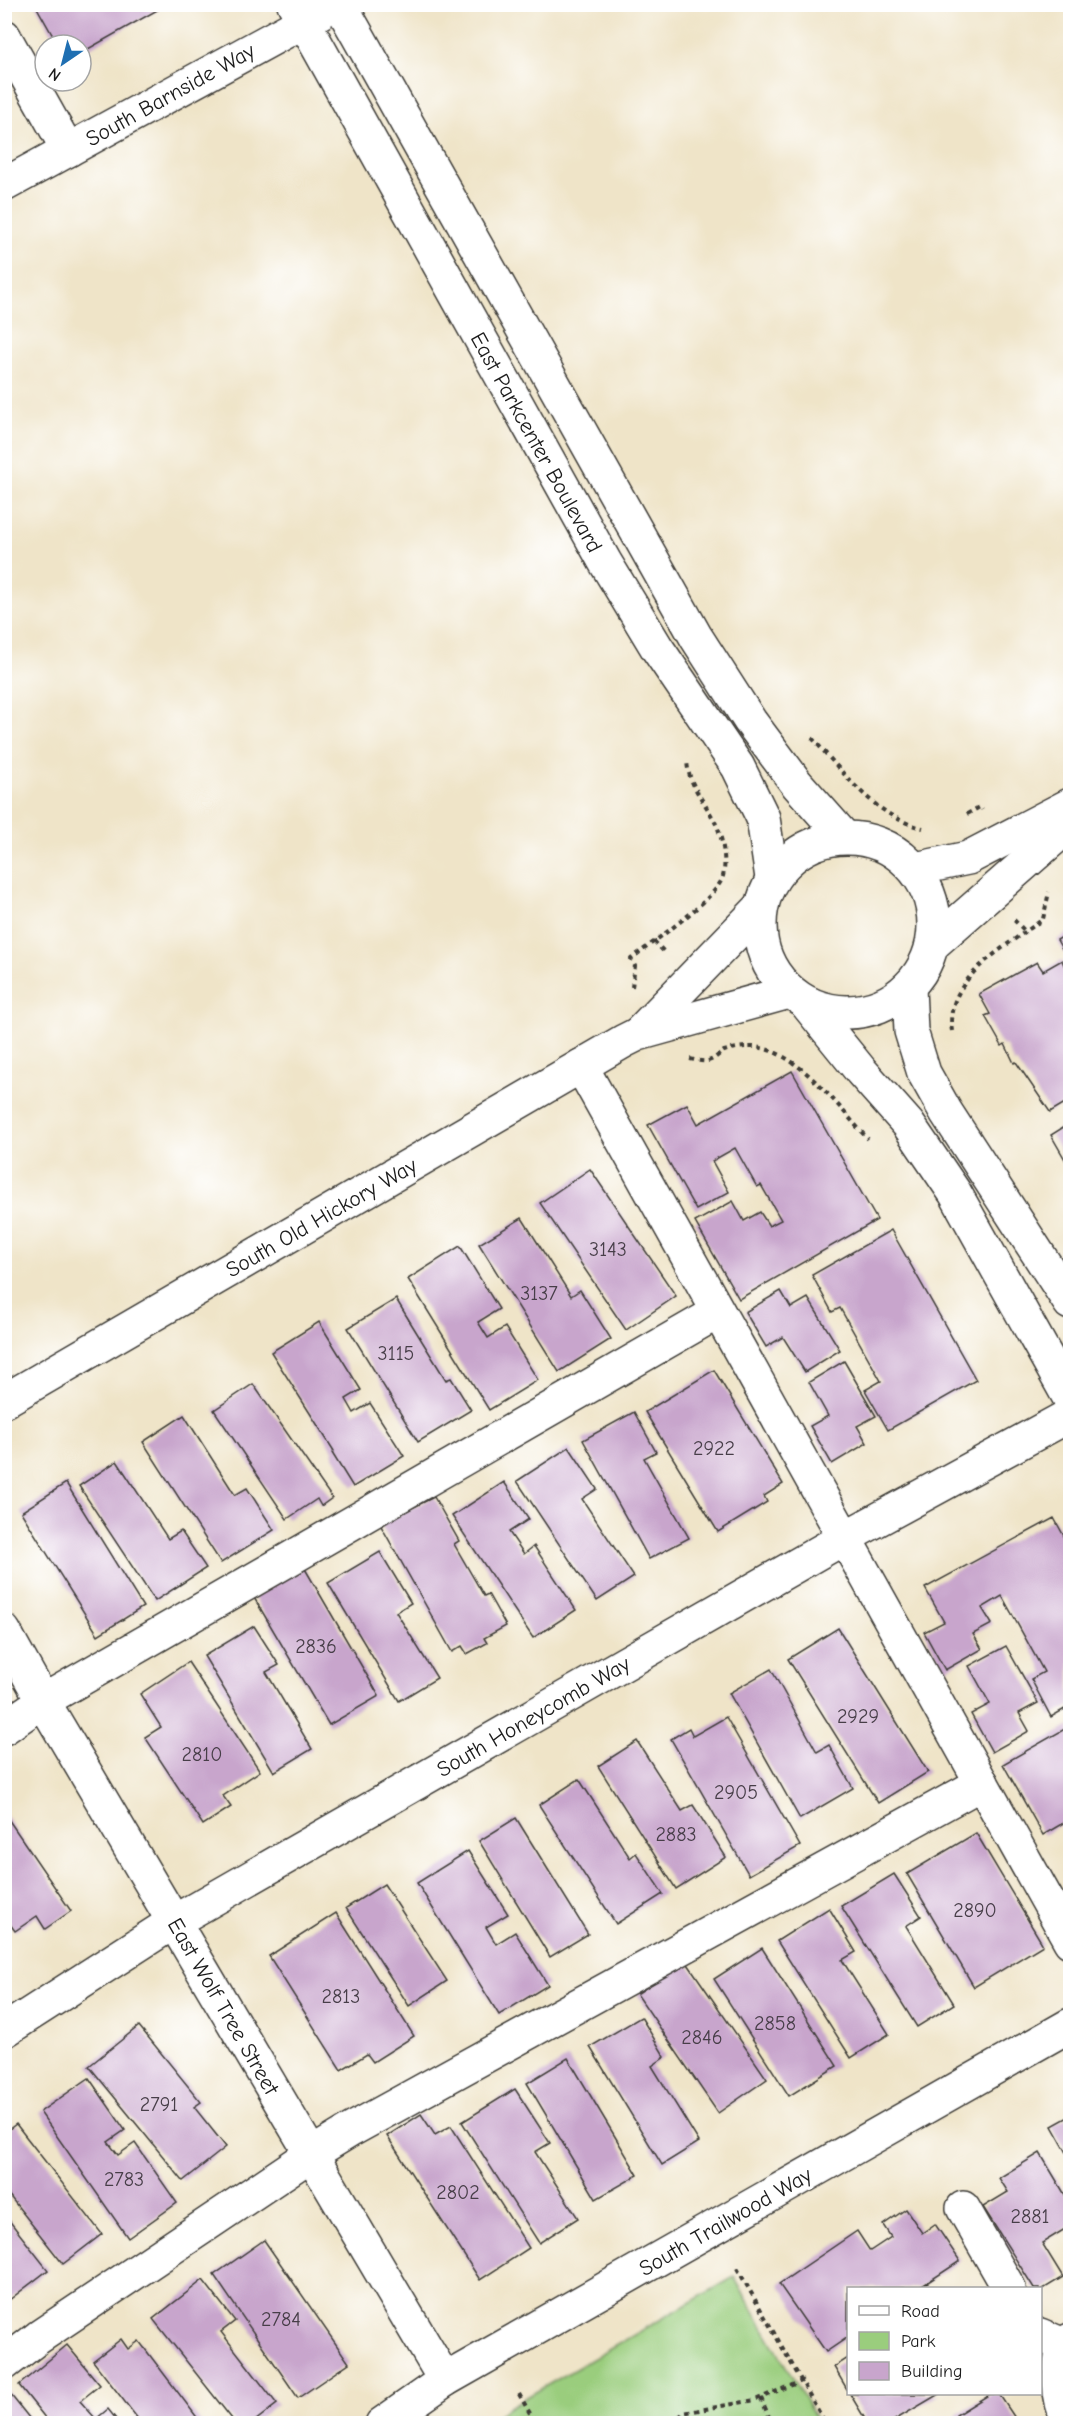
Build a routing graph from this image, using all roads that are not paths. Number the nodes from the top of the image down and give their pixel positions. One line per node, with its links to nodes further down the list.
1 (335, 4): 3 (street, South Barnside Way)
2 (340, 4): 9 (street, East Parkcenter Boulevard)
3 (298, 13): 5 (street, South Barnside Way); 11 (street, East Parkcenter Boulevard)
4 (4, 36): 5 (street)
5 (68, 150): 6 (street, South Barnside Way)
6 (4, 185)
7 (1071, 805): 10 (street)
8 (1071, 824): 12 (street)
9 (844, 837): 10 (street); 11 (street)
10 (915, 869): 12 (street)
11 (766, 892): 14 (street); 15 (street, South Old Hickory Way)
12 (933, 944): 13 (street)
13 (909, 987): 14 (street); 17 (street)
14 (798, 997): 15 (street, South Old Hickory Way); 19 (street)
15 (638, 1034): 16 (street, South Old Hickory Way)
16 (581, 1066): 18 (street); 20 (street, South Old Hickory Way)
17 (1071, 1303)
18 (718, 1312): 22 (street); 24 (street)
19 (1071, 1400)
20 (4, 1401)
21 (1071, 1415): 22 (street, South Honeycomb Way)
22 (844, 1538): 26 (street); 27 (street, South Honeycomb Way)
23 (4, 1631): 24 (street, East Wolf Tree Street)
24 (43, 1701): 25 (street); 27 (street, East Wolf Tree Street)
25 (4, 1728)
26 (982, 1783): 28 (street); 31 (street)
27 (175, 1921): 30 (street, South Honeycomb Way); 31 (street, East Wolf Tree Street)
28 (1071, 1941)
29 (1071, 2025): 36 (street, South Trailwood Way)
30 (4, 2031)
31 (310, 2154): 35 (street); 36 (street, East Wolf Tree Street)
32 (963, 2208): 33 (street)
33 (1008, 2287)
34 (1059, 2340): 38 (street)
35 (4, 2364)
36 (445, 2380): 37 (street, South Trailwood Way)
37 (382, 2424)
38 (1070, 2424)

